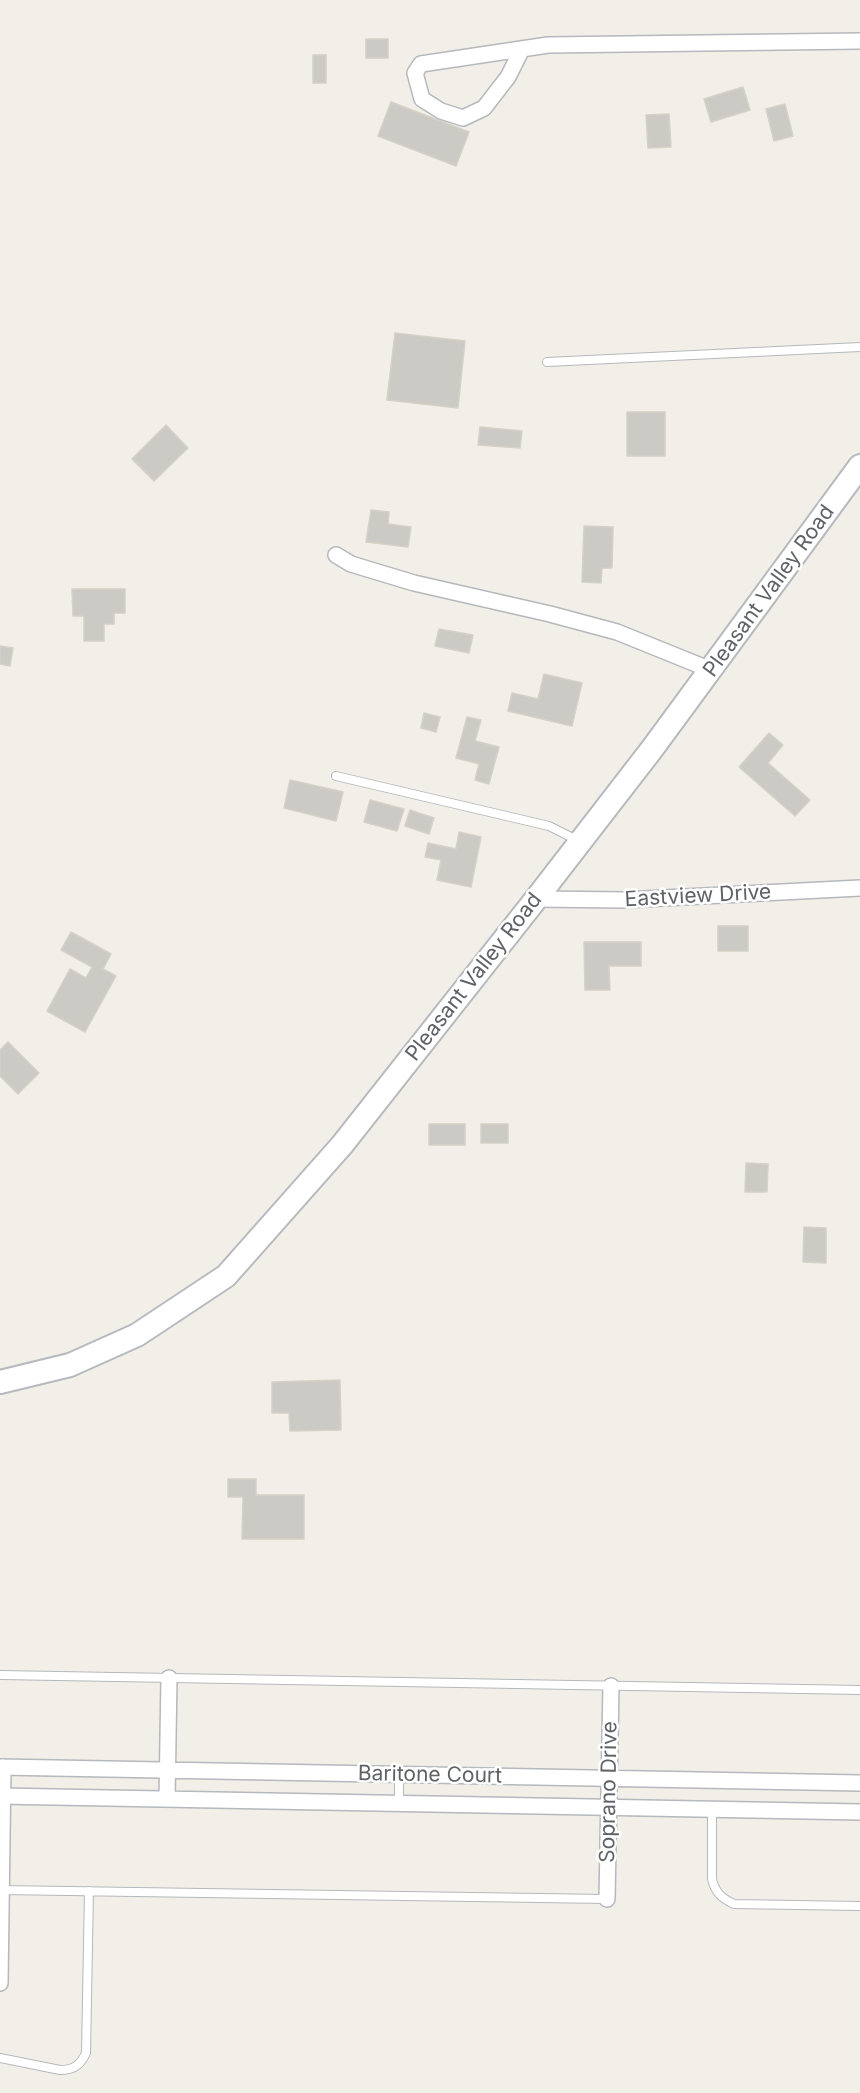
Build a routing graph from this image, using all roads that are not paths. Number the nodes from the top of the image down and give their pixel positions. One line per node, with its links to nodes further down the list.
1 (860, 41): 2 (street)
2 (522, 49): 2 (street)
3 (860, 347): 4 (lane)
4 (547, 362)
5 (860, 466): 7 (street, Pleasant Valley Road)
6 (336, 555): 7 (street)
7 (711, 670): 9 (street, Pleasant Valley Road)
8 (336, 776): 9 (lane)
9 (580, 842): 11 (street, Pleasant Valley Road)
10 (860, 888): 11 (street, Eastview Drive)
11 (536, 899): 12 (street, Pleasant Valley Road)
12 (0, 1382)
13 (0, 1675): 14 (lane)
14 (169, 1678): 15 (lane); 18 (street)
15 (611, 1686): 16 (lane); 20 (street, Soprano Drive)
16 (860, 1690)
17 (1, 1767): 18 (street, Baritone Court); 22 (street)
18 (168, 1770): 19 (street, Baritone Court); 23 (street)
19 (399, 1775): 20 (street, Baritone Court); 24 (lane)
20 (609, 1779): 21 (street, Baritone Court); 25 (street, Soprano Drive)
21 (860, 1783)
22 (1, 1796): 23 (street, Baritone Court); 28 (street)
23 (167, 1799): 24 (street, Baritone Court)
24 (399, 1803): 25 (street, Baritone Court)
25 (609, 1807): 26 (street, Baritone Court); 30 (street, Soprano Drive)
26 (712, 1809): 27 (street, Baritone Court); 31 (lane)
27 (860, 1812)
28 (1, 1890): 29 (lane); 32 (street)
29 (89, 1891): 30 (lane); 33 (lane)
30 (607, 1899)
31 (860, 1906)
32 (0, 1983)
33 (0, 2058)

